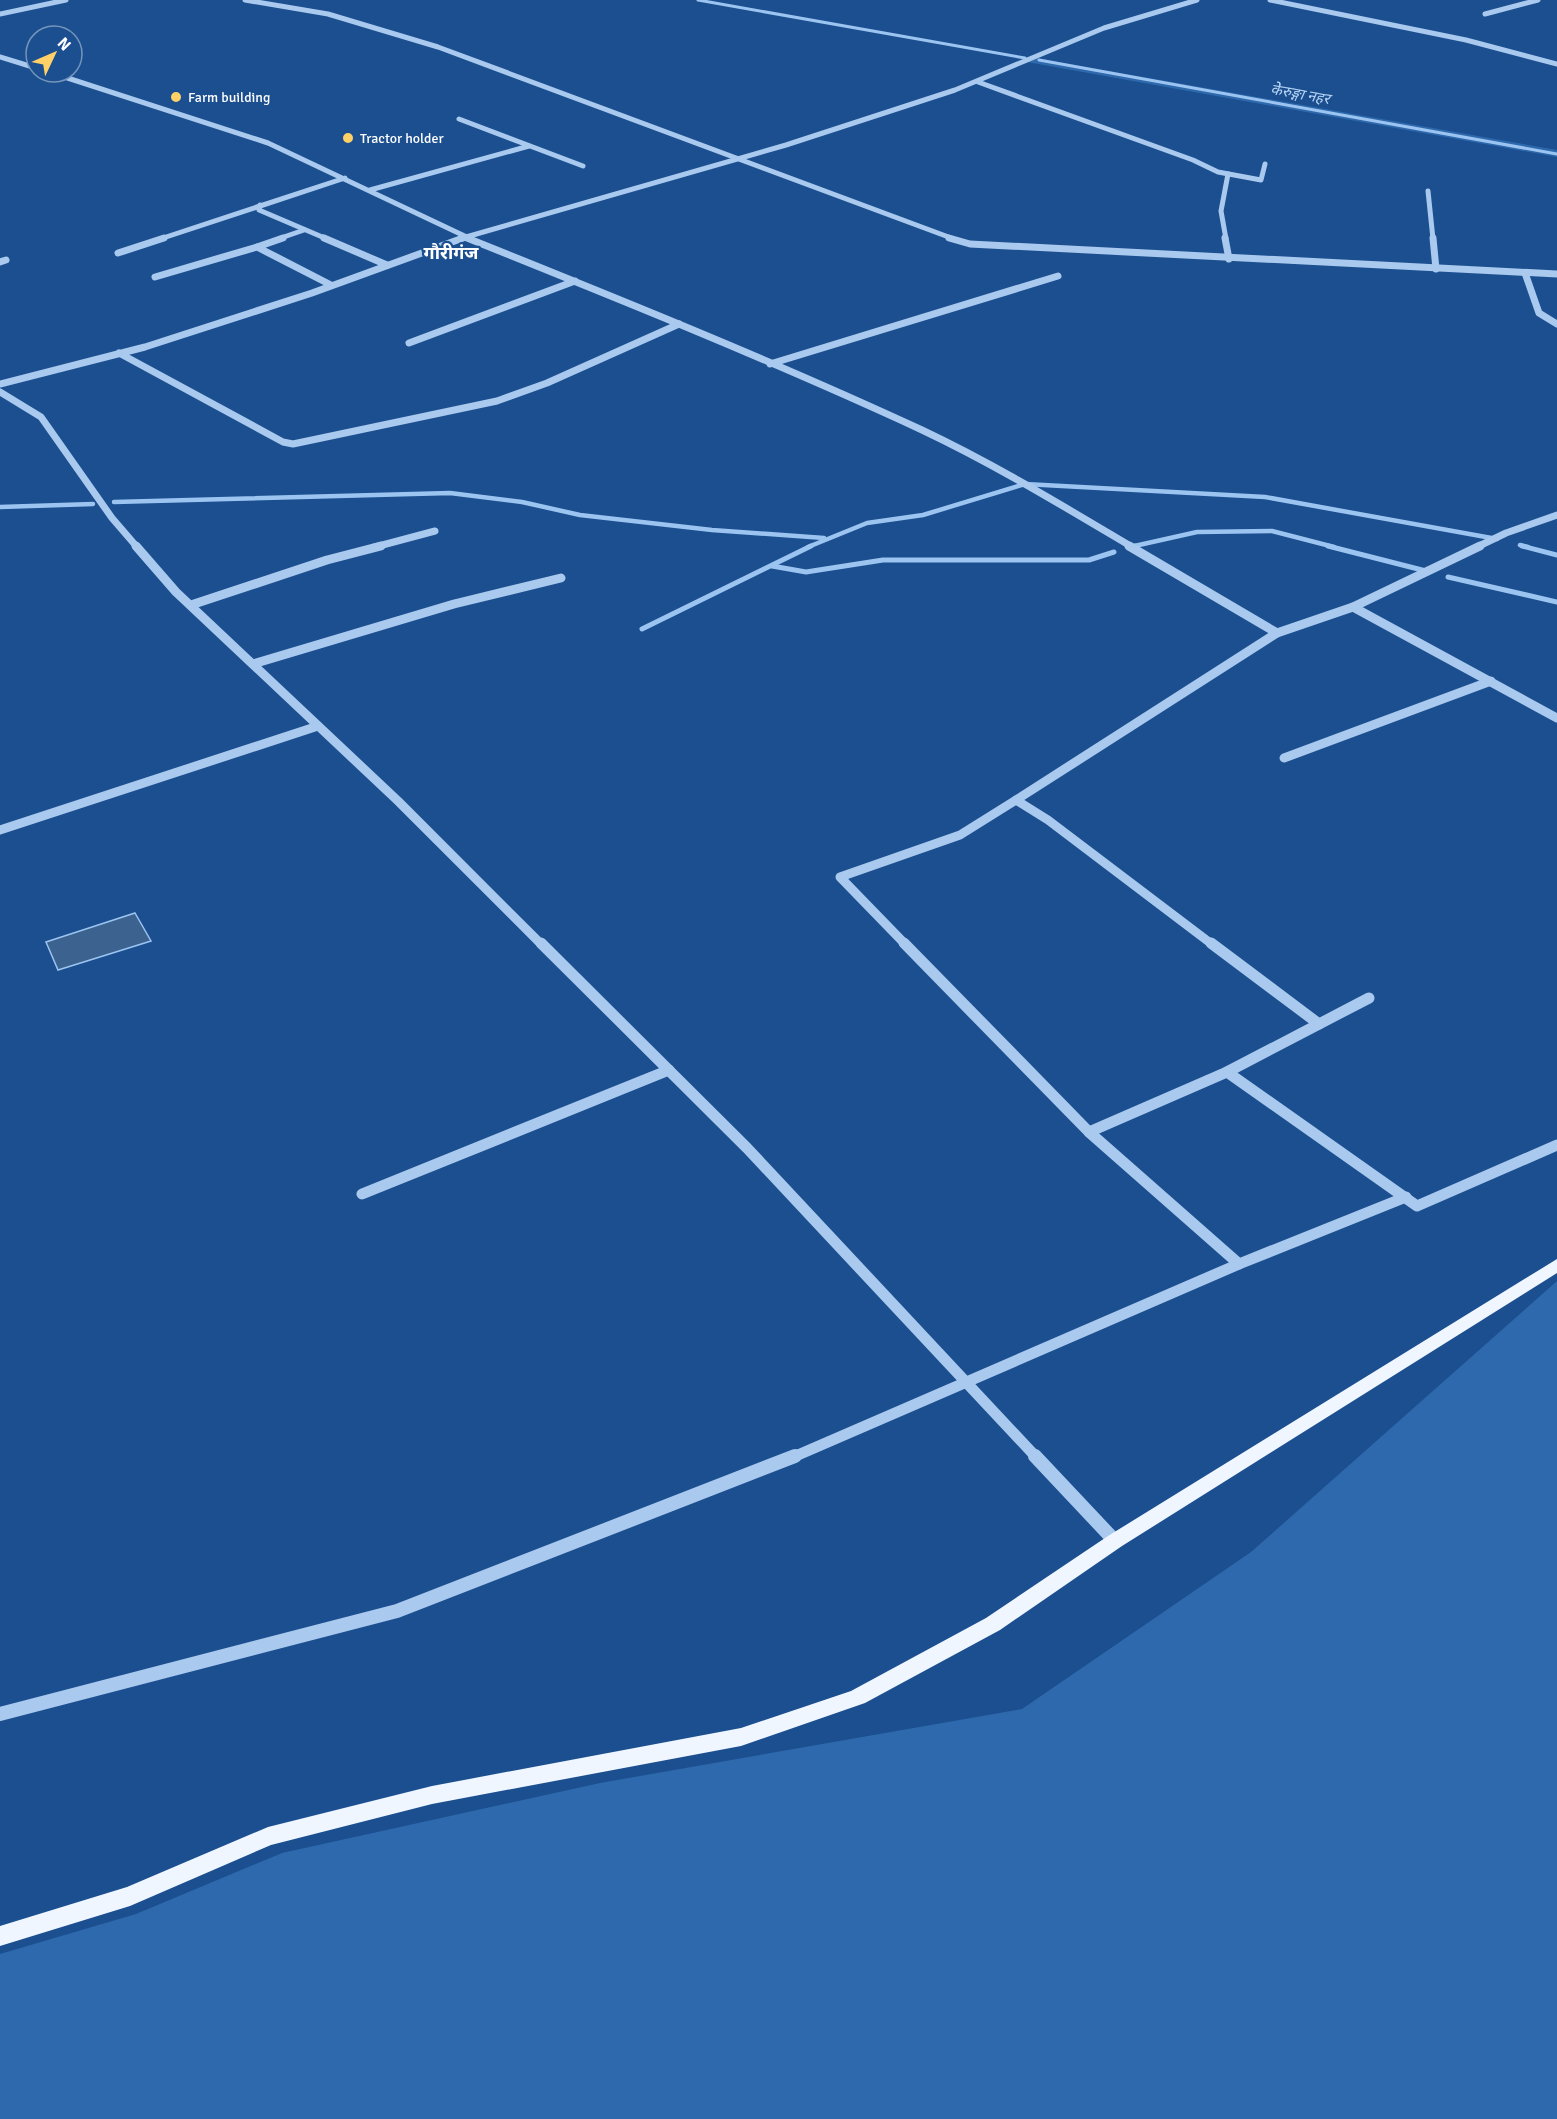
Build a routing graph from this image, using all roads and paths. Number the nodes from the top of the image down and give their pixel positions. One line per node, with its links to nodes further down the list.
1 (66, 0): 6 (street)
2 (245, 0): 15 (street)
3 (1197, 0): 11 (street)
4 (1270, 0): 10 (street)
5 (1539, 0): 7 (street)
6 (0, 14)
7 (1485, 14)
8 (0, 57): 9 (street)
9 (24, 64)
10 (1557, 64)
11 (978, 81): 15 (street); 18 (street)
12 (84, 83): 19 (street)
13 (459, 119): 14 (street)
14 (529, 146): 17 (street); 20 (street)
15 (739, 160): 24 (street); 27 (street)
16 (1265, 164): 18 (street)
17 (583, 166)
18 (1228, 174): 27 (street)
19 (345, 178): 20 (street); 22 (street)
20 (370, 190): 24 (street)
21 (1428, 192): 29 (street)
22 (260, 206): 23 (street); 26 (street)
23 (304, 230): 25 (street); 28 (street)
24 (465, 237): 28 (street); 34 (street)
25 (257, 247): 33 (street); 35 (street)
26 (118, 253)
27 (1229, 258): 29 (street)
28 (387, 265): 35 (street)
29 (1436, 269): 30 (street)
30 (1526, 273): 31 (street); 37 (street)
31 (1557, 274)
32 (1058, 276): 40 (street)
33 (155, 277)
34 (575, 281): 36 (street); 38 (street)
35 (331, 285): 39 (street)
36 (679, 324): 39 (street); 40 (street)
37 (1557, 324)
38 (409, 343)
39 (119, 353): 41 (street)
40 (770, 364): 48 (street)
41 (0, 384)
42 (0, 392): 46 (street)
43 (1557, 515): 47 (street)
44 (435, 531): 46 (street)
45 (561, 578): 49 (street)
46 (191, 605): 49 (street)
47 (1353, 607): 48 (street); 50 (street)
48 (1277, 633): 54 (street)
49 (253, 664): 52 (street)
50 (1491, 681): 51 (street); 53 (street)
51 (1557, 718)
52 (318, 726): 55 (street); 58 (street)
53 (1284, 758)
54 (1016, 800): 57 (street); 60 (street)
55 (0, 830)
56 (1369, 998): 57 (street)
57 (1319, 1024): 59 (street)
58 (669, 1070): 62 (street); 66 (street)
59 (1227, 1072): 60 (street); 63 (street)
60 (1089, 1132): 64 (street)
61 (1557, 1145): 63 (street)
62 (362, 1194)
63 (1407, 1197): 64 (street)
64 (1239, 1264): 66 (street)
65 (1557, 1265): 67 (main road)
66 (969, 1383): 67 (street); 68 (street)
67 (1115, 1541): 69 (main road)
68 (0, 1714)
69 (0, 1936)

